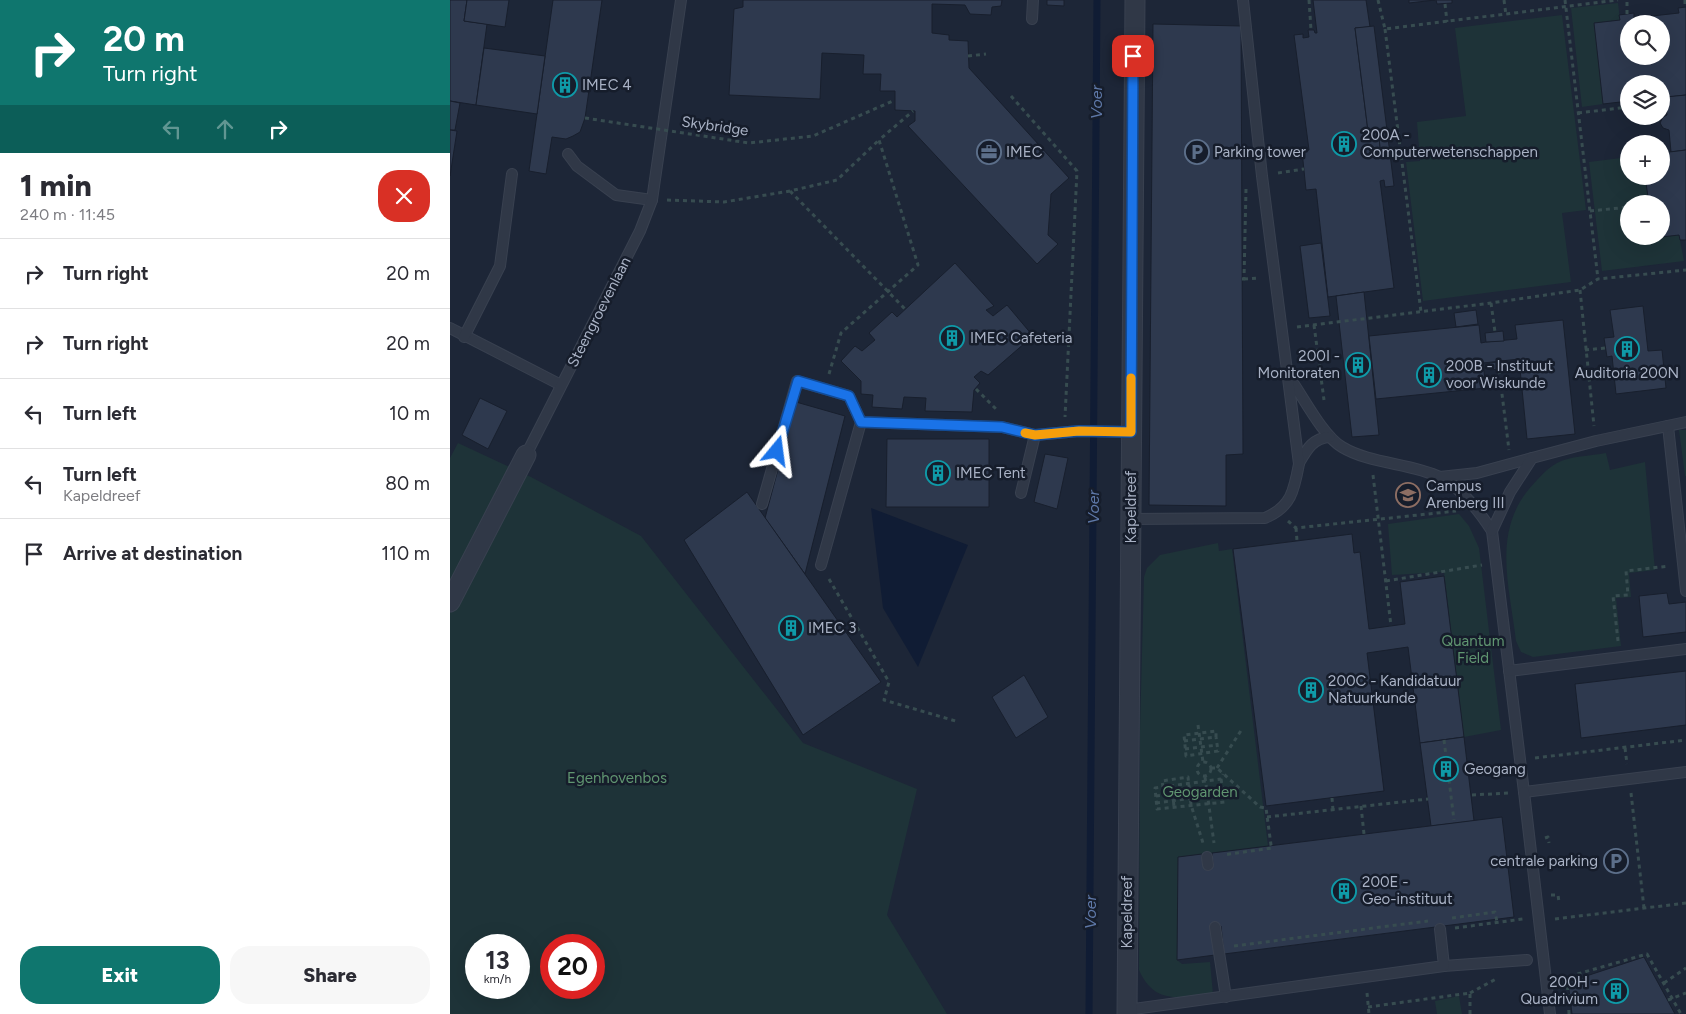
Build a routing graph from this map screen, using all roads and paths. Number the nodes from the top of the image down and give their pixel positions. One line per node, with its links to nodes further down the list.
1 (681, 0): 36 (lane, Steengroevenlaan)
2 (1033, 0): 17 (lane)
3 (1135, 0): 63 (street, Kapeldreef)
4 (1243, 0): 33 (lane)
5 (1309, 0): 20 (path)
6 (1378, 0): 19 (path)
7 (1504, 0): 16 (path)
8 (1565, 0): 13 (path)
9 (1618, 0): 13 (path)
10 (1627, 0): 15 (path)
11 (1685, 0): 14 (path)
12 (1445, 4): 18 (path)
13 (1565, 7): 16 (path); 27 (path)
14 (1685, 7)
15 (1626, 14)
16 (1506, 15): 18 (path)
17 (1032, 19)
18 (1447, 22): 19 (path)
19 (1385, 29): 46 (path)
20 (1312, 30)
21 (986, 54): 22 (path)
22 (968, 56)
23 (1011, 96): 62 (path)
24 (895, 100): 28 (path, Skybridge, bridge)
25 (1620, 108): 27 (path)
26 (913, 111): 29 (path)
27 (1578, 113): 38 (path)
28 (585, 118)
29 (879, 140): 35 (path); 43 (path)
30 (568, 154): 36 (lane)
31 (1304, 169): 33 (path)
32 (512, 174): 51 (lane)
33 (1262, 176): 49 (lane)
34 (1246, 179): 40 (path)
35 (790, 191): 36 (path); 43 (path)
36 (652, 200): 56 (lane, Steengroevenlaan)
37 (1620, 207): 38 (path)
38 (1590, 211): 41 (path)
39 (1686, 270): 41 (path)
40 (1242, 279)
41 (1598, 279): 42 (path)
42 (1580, 290): 44 (path); 53 (path)
43 (890, 292): 45 (path); 57 (path)
44 (1491, 303): 46 (path); 50 (path)
45 (905, 309)
46 (1421, 312): 47 (path)
47 (1314, 325): 49 (path); 58 (path)
48 (450, 328): 51 (lane)
49 (1283, 329): 55 (lane)
50 (1495, 332)
51 (464, 337): 56 (lane)
52 (1605, 348): 53 (path)
53 (1585, 350): 66 (path)
54 (1499, 370): 71 (path)
55 (1289, 377): 65 (lane); 70 (lane)
56 (561, 385): 67 (lane, Steengroevenlaan)
57 (832, 391): 59 (lane); 74 (lane)
58 (1324, 401)
59 (861, 422): 64 (lane); 84 (lane)
60 (1686, 422): 61 (lane)
61 (1668, 426): 66 (lane); 83 (lane)
62 (1064, 432): 63 (lane); 64 (lane)
63 (1131, 432): 78 (street, Kapeldreef)
64 (1035, 435): 73 (lane)
65 (1330, 437): 68 (lane); 70 (lane)
66 (1596, 441): 69 (lane)
67 (526, 455): 87 (street, Steengroevenlaan)
68 (1371, 458): 72 (lane); 77 (path)
69 (1532, 458): 71 (lane); 80 (lane)
70 (1299, 464): 76 (lane)
71 (1511, 465): 72 (lane)
72 (1440, 477): 75 (lane)
73 (1021, 493)
74 (762, 504)
75 (1477, 509): 77 (path); 80 (lane)
76 (1278, 512): 78 (lane); 79 (path)
77 (1378, 518): 79 (path); 85 (path)
78 (1131, 520): 157 (street, Kapeldreef)
79 (1296, 528): 81 (path)
80 (1492, 532): 82 (lane)
81 (1297, 541)
82 (1496, 563): 85 (path); 91 (lane)
83 (1683, 565): 86 (lane); 90 (path)
84 (821, 566): 92 (path)
85 (1386, 581): 88 (path)
86 (1686, 591)
87 (450, 602)
88 (1391, 626)
89 (1686, 649): 90 (lane)
90 (1620, 657): 91 (lane)
91 (1509, 671): 106 (lane)
92 (959, 722)
93 (1198, 725): 95 (path)
94 (1242, 728): 109 (path)
95 (1199, 733): 96 (path); 97 (path); 100 (path)
96 (1216, 737): 97 (path); 101 (path)
97 (1200, 739): 100 (path); 102 (path)
98 (1444, 740): 136 (path)
99 (1686, 740): 103 (path)
100 (1184, 741): 104 (path)
101 (1218, 744): 102 (path); 105 (path)
102 (1201, 747): 104 (path); 105 (path)
103 (1625, 748): 106 (path); 112 (path)
104 (1185, 749): 105 (path)
105 (1202, 754): 107 (path)
106 (1520, 760): 120 (lane)
107 (1203, 762): 108 (path); 113 (path)
108 (1212, 768): 109 (path); 113 (path)
109 (1217, 768): 111 (path)
110 (1686, 772): 112 (lane)
111 (1223, 774): 114 (path); 135 (path)
112 (1629, 778): 120 (lane); 140 (path)
113 (1205, 779): 114 (path); 115 (path); 118 (path)
114 (1221, 779): 130 (path)
115 (1188, 784): 116 (path); 117 (path); 119 (path)
116 (1172, 786): 117 (path); 121 (path)
117 (1162, 787): 123 (path)
118 (1206, 789): 119 (path); 124 (path)
119 (1190, 791): 121 (path); 125 (path)
120 (1524, 792): 122 (path); 142 (lane)
121 (1172, 793): 123 (path); 128 (path)
122 (1472, 795)
123 (1156, 796): 129 (path)
124 (1207, 796): 125 (path); 130 (path)
125 (1190, 798): 128 (path); 131 (path)
126 (1332, 798): 134 (path)
127 (1428, 798): 132 (path)
128 (1174, 800): 129 (path); 133 (path)
129 (1156, 802): 133 (path)
130 (1208, 804): 131 (path); 135 (path)
131 (1191, 805): 133 (path); 138 (path)
132 (1361, 806): 134 (path); 137 (path)
133 (1174, 807)
134 (1333, 810): 135 (path)
135 (1267, 817)
136 (1454, 820)
137 (1364, 834)
138 (1203, 844)
139 (1686, 902): 140 (path)
140 (1644, 908): 142 (path)
141 (1447, 918): 143 (path)
142 (1539, 919): 143 (path); 160 (lane)
143 (1497, 922): 144 (path)
144 (1438, 924): 146 (path); 148 (lane)
145 (1215, 926): 153 (lane)
146 (1233, 946)
147 (1527, 960): 148 (lane)
148 (1444, 966): 150 (lane)
149 (1686, 968): 151 (path)
150 (1365, 978): 153 (lane); 156 (path)
151 (1664, 983): 154 (path); 161 (path)
152 (1686, 993): 154 (path)
153 (1226, 997): 157 (lane)
154 (1673, 999): 155 (path); 162 (path)
155 (1668, 1000)
156 (1368, 1007): 158 (path); 159 (path)
157 (1127, 1012)
158 (1369, 1014)
159 (1470, 1014)
160 (1550, 1014)
161 (1569, 1014)
162 (1681, 1014)

